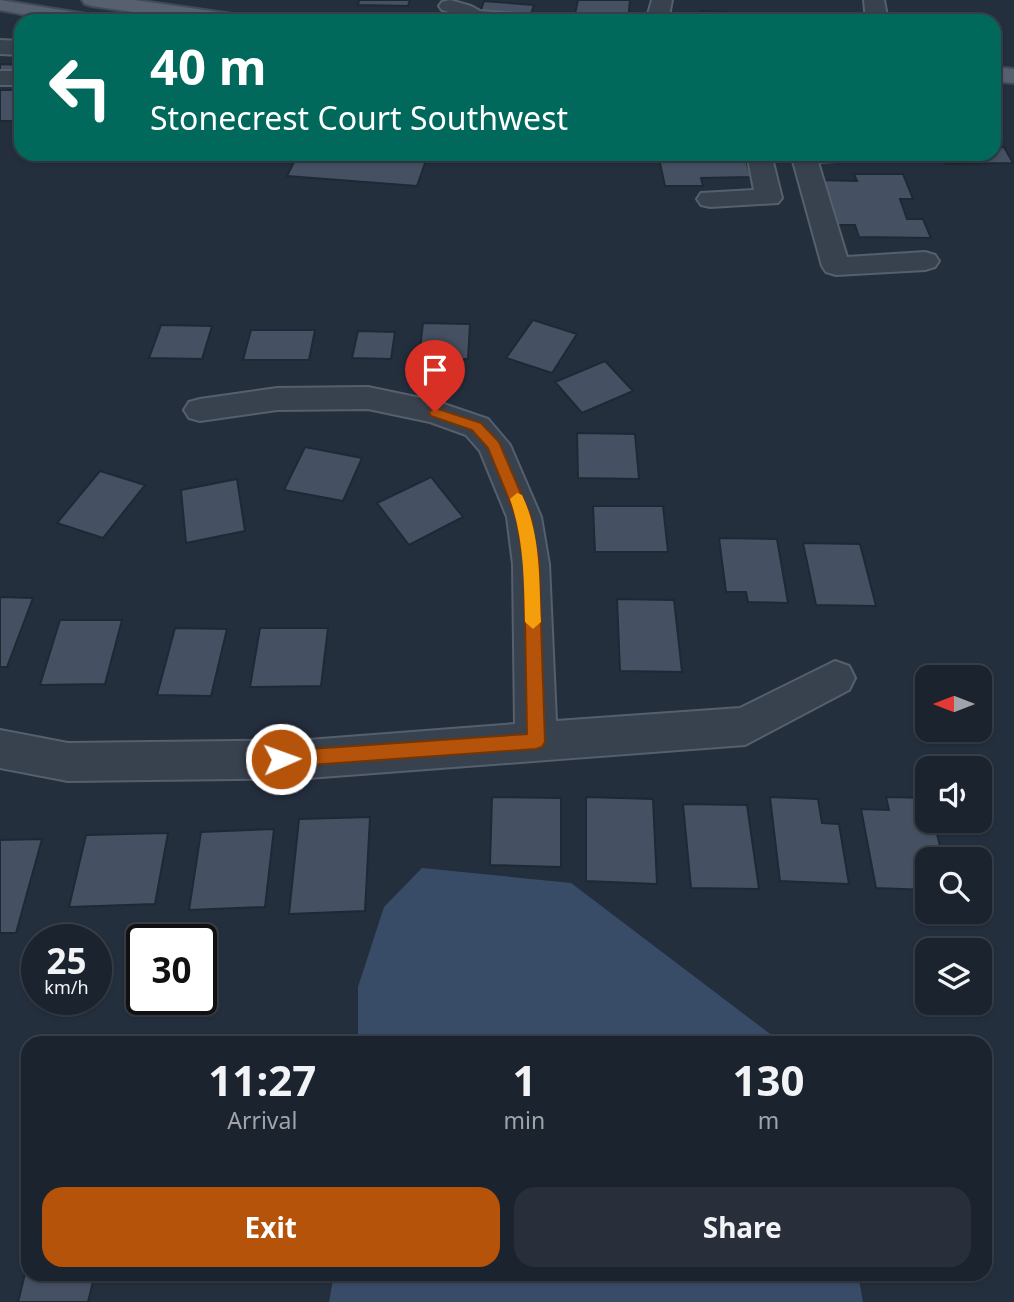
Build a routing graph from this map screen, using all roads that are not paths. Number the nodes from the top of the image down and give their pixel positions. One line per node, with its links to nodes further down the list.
1 (92, 0): 5 (main road)
2 (5, 8): 4 (main road)
3 (447, 9): 6 (street)
4 (45, 14)
5 (190, 14)
6 (470, 14)
7 (761, 161): 9 (street)
8 (805, 161): 10 (street)
9 (710, 199)
10 (925, 261)
11 (200, 410): 13 (street)
12 (835, 678): 13 (street)
13 (536, 742): 14 (street)
14 (0, 749)

